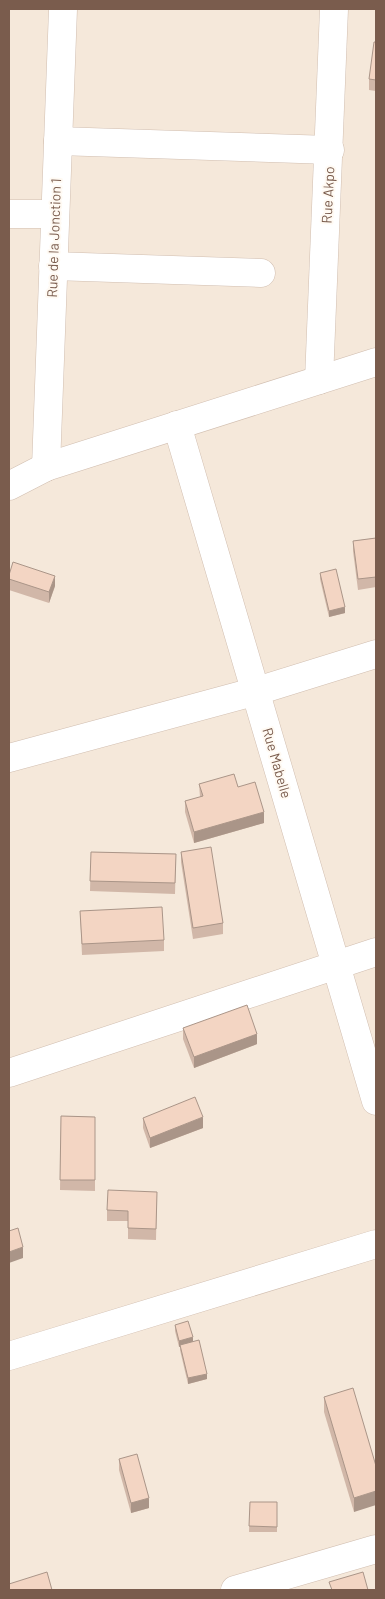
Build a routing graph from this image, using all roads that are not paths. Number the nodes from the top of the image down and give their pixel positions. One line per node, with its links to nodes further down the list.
1 (63, 9): 3 (street, Rue de la Jonction 1)
2 (334, 9): 4 (street, Rue Akpo)
3 (58, 141): 4 (street); 6 (street, Rue de la Jonction 1)
4 (330, 150): 10 (street, Rue Akpo)
5 (9, 214): 6 (street)
6 (56, 214): 7 (street, Rue de la Jonction 1)
7 (53, 266): 8 (street); 12 (street, Rue de la Jonction 1)
8 (261, 273)
9 (376, 362): 10 (street)
10 (319, 380): 11 (street)
11 (177, 425): 12 (street); 15 (street, Rue Mabelle)
12 (46, 467): 13 (street)
13 (9, 486)
14 (376, 654): 15 (street)
15 (257, 691): 16 (street); 18 (street, Rue Mabelle)
16 (9, 758)
17 (376, 952): 18 (street)
18 (335, 965): 19 (street); 20 (street, Rue Mabelle)
19 (9, 1073)
20 (376, 1102)
21 (376, 1244): 22 (street)
22 (9, 1356)
23 (376, 1549): 24 (street)
24 (235, 1590)

